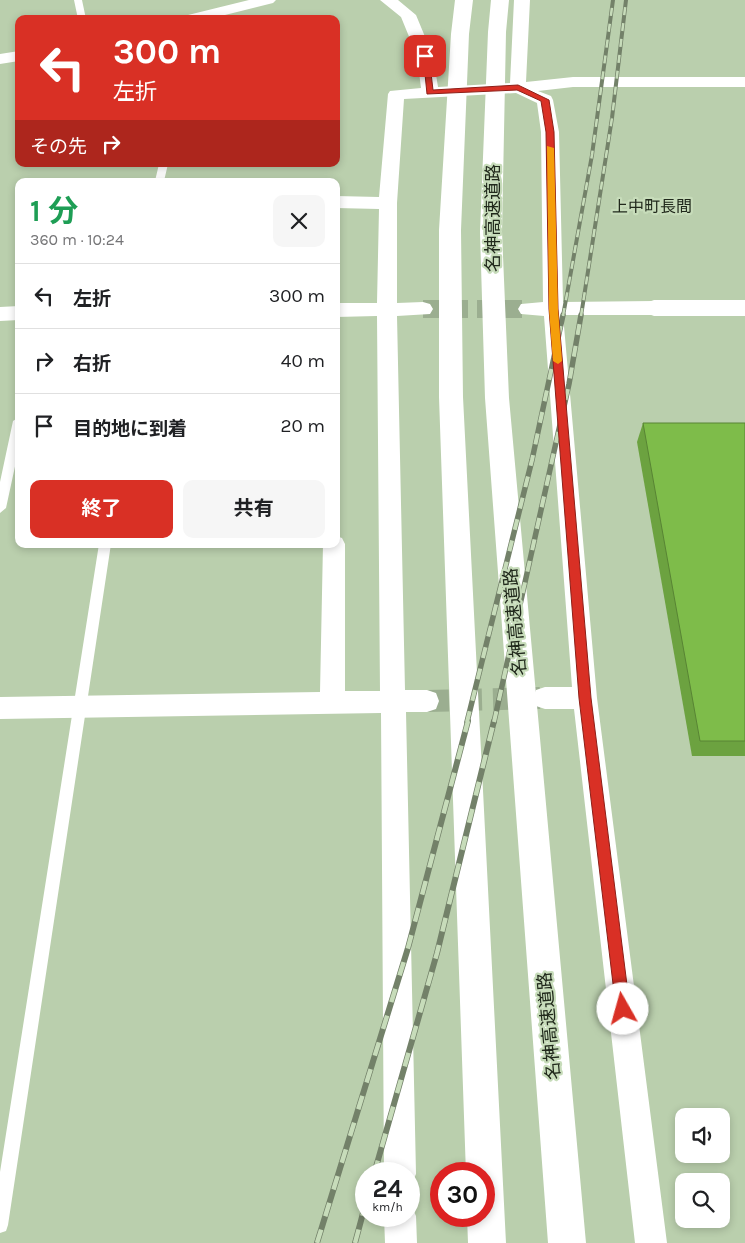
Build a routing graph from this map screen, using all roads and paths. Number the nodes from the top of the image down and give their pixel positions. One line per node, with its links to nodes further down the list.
1 (78, 0): 7 (lane)
2 (268, 0): 8 (street)
3 (388, 0): 13 (street)
4 (464, 0): 40 (main road)
5 (500, 0): 41 (main road, 名神高速道路)
6 (522, 0): 12 (street)
7 (81, 15)
8 (206, 15)
9 (15, 57): 10 (street)
10 (0, 59)
11 (745, 82): 12 (street)
12 (518, 88): 13 (street); 21 (street)
13 (430, 92): 15 (street)
14 (340, 202): 15 (street)
15 (388, 203): 18 (street)
16 (654, 308): 17 (main road); 21 (street)
17 (745, 308)
18 (387, 309): 19 (street); 22 (street); 32 (street)
19 (423, 309)
20 (528, 309): 21 (street)
21 (553, 309): 30 (street)
22 (340, 310)
23 (15, 313): 24 (street)
24 (0, 314)
25 (15, 439): 26 (lane)
26 (0, 508)
27 (104, 548): 34 (lane)
28 (334, 548): 33 (street)
29 (545, 698): 30 (street)
30 (585, 698): 42 (street)
31 (427, 701): 32 (street)
32 (393, 702): 33 (street); 36 (street)
33 (332, 703): 34 (street)
34 (79, 707): 35 (street); 37 (lane)
35 (0, 708)
36 (400, 1162)
37 (0, 1225)
38 (400, 1227): 39 (street)
39 (400, 1243)
40 (487, 1243)
41 (567, 1243)
42 (651, 1243)

